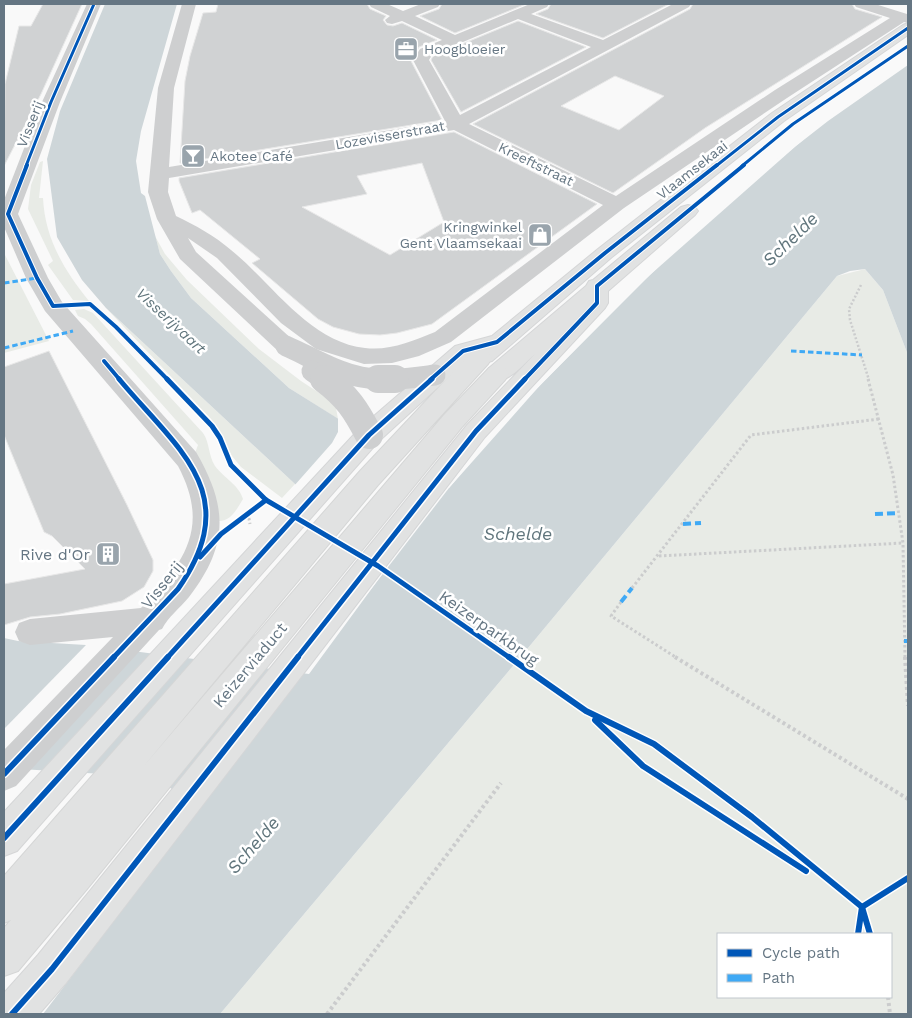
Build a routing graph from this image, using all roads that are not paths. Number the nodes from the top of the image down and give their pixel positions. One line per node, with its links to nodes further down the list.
1 (94, 4): 24 (street, Visserij)
2 (189, 4): 16 (street)
3 (433, 4): 9 (street)
4 (542, 4): 8 (street)
5 (684, 4): 13 (street, Lozevisserstraat)
6 (861, 4): 10 (street)
7 (372, 5): 9 (street)
8 (518, 14): 12 (street); 13 (street)
9 (400, 16): 11 (street); 12 (street)
10 (906, 21): 17 (street); 21 (main road, Vlaamsekaai)
11 (381, 24)
12 (454, 40): 15 (street)
13 (604, 46): 15 (street, Lozevisserstraat)
14 (908, 46): 19 (main road, Vlaamsekaai)
15 (456, 124): 16 (street, Lozevisserstraat); 17 (street, Kreeftstraat)
16 (159, 174): 18 (street)
17 (617, 204): 18 (street)
18 (167, 220): 20 (street)
19 (598, 286): 21 (main road, Vlaamsekaai); 30 (main road)
20 (286, 346): 22 (street, bridge); 23 (street, bridge)
21 (485, 356): 22 (main road); 28 (main road, Keizerviaduct); 29 (main road, Keizerviaduct)
22 (435, 375): 23 (main road)
23 (369, 435): 27 (main road)
24 (151, 620): 25 (street); 26 (street, Visserij)
25 (30, 632)
26 (4, 774)
27 (4, 838)
28 (4, 904)
29 (4, 957)
30 (12, 1014)

